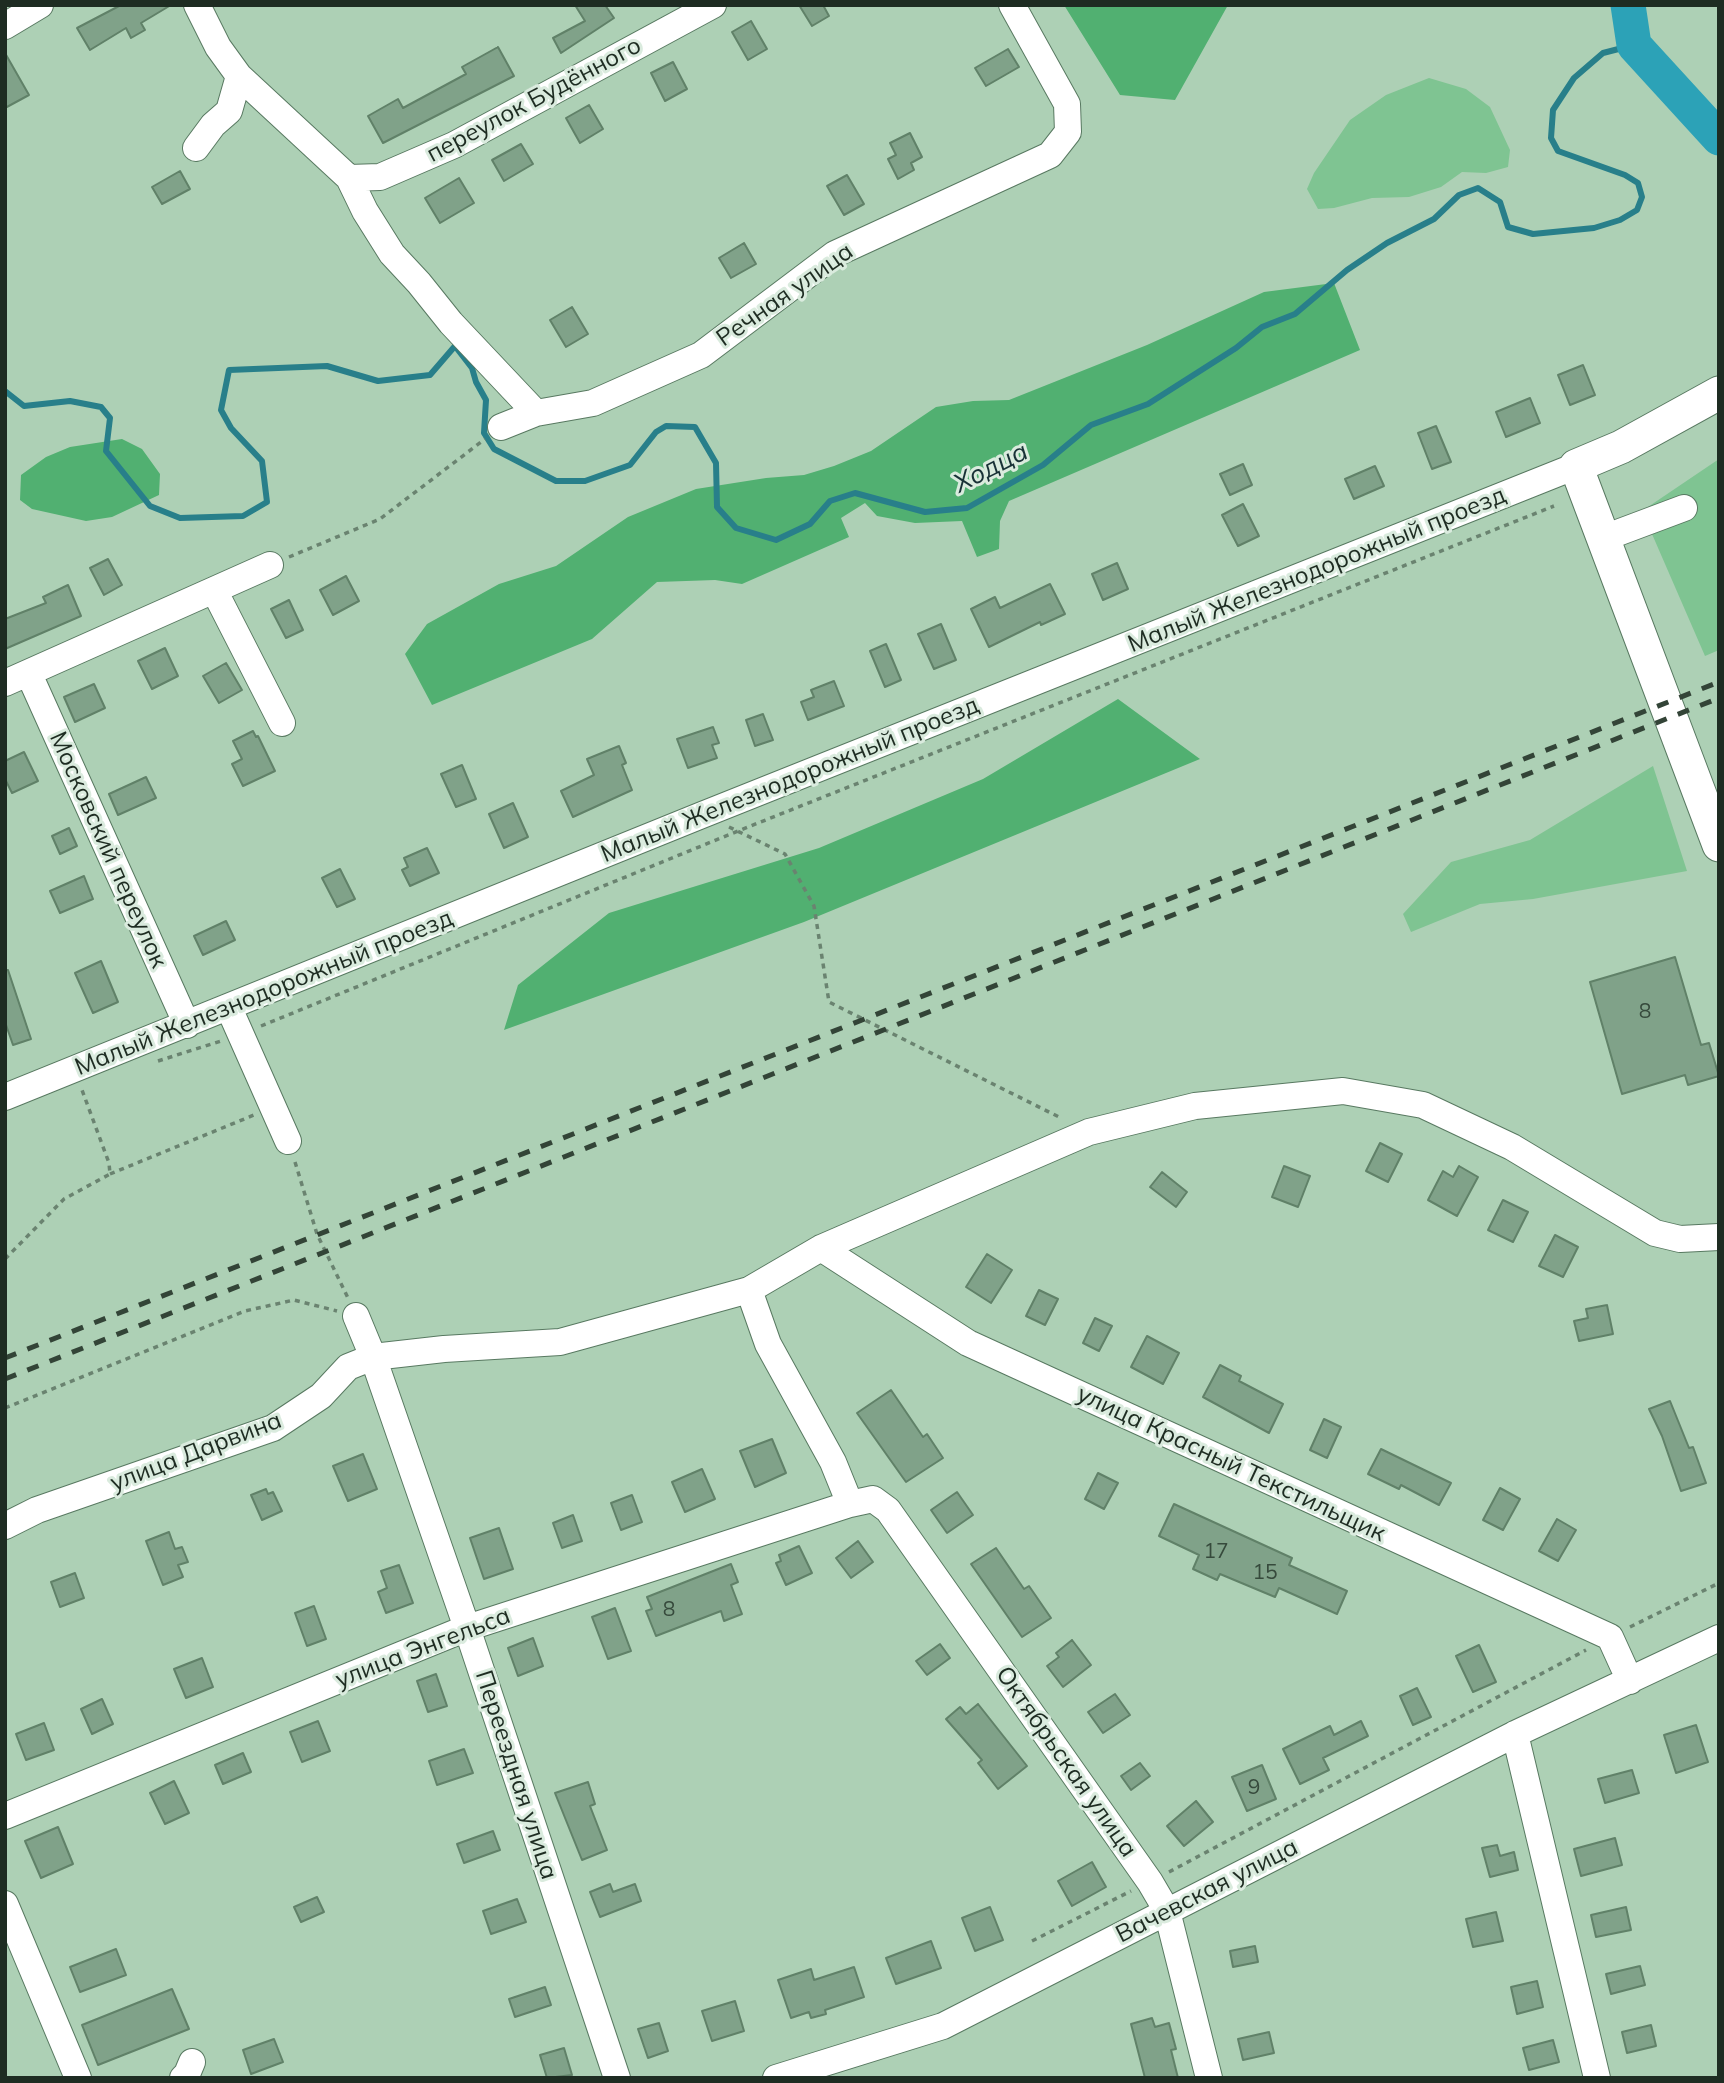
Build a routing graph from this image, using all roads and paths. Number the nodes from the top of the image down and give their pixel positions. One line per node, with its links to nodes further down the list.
1 (40, 5): 5 (street)
2 (197, 5): 6 (street)
3 (713, 5): 8 (street, переулок Будённого)
4 (1012, 5): 10 (street, Речная улица)
5 (5, 26)
6 (239, 76): 7 (street); 8 (street)
7 (196, 148)
8 (349, 178): 10 (street)
9 (1719, 393): 13 (main road)
10 (536, 413): 11 (street, Речная улица)
11 (501, 427)
12 (464, 456): 17 (path)
13 (1576, 467): 16 (main road); 21 (street, Малый Железнодорожный проезд)
14 (1554, 506): 22 (path)
15 (1684, 508): 16 (street)
16 (1604, 538): 23 (main road)
17 (270, 565): 18 (street)
18 (214, 590): 19 (street); 20 (street)
19 (17, 679): 25 (street, Московский переулок)
20 (282, 723)
21 (702, 815): 22 (path); 24 (street, Малый Железнодорожный проезд)
22 (738, 831): 26 (path); 30 (path)
23 (1719, 845)
24 (229, 1008): 25 (street, Малый Железнодорожный проезд); 26 (street)
25 (187, 1025): 27 (street, Малый Железнодорожный проезд)
26 (241, 1035): 29 (street)
27 (74, 1070): 28 (street, Малый Железнодорожный проезд); 32 (path)
28 (5, 1097)
29 (273, 1107): 31 (street); 32 (path)
30 (1089, 1132): 33 (street); 34 (street)
31 (288, 1141): 37 (path)
32 (110, 1174): 35 (path)
33 (1719, 1237)
34 (821, 1248): 36 (street); 44 (street, улица Красный Текстильщик)
35 (5, 1259)
36 (749, 1290): 38 (street); 40 (street)
37 (356, 1316): 38 (street, Переездная улица); 39 (path)
38 (373, 1357): 41 (street, улица Дарвина); 43 (street, Переездная улица)
39 (5, 1408)
40 (850, 1504): 43 (street, улица Энгельса); 49 (street, Октябрьская улица)
41 (5, 1526)
42 (1719, 1583): 44 (path)
43 (467, 1628): 48 (street, улица Энгельса); 54 (street, Переездная улица)
44 (1610, 1637): 46 (street); 49 (path)
45 (1719, 1638): 46 (street, Вачевская улица)
46 (1630, 1681): 47 (street, Вачевская улица)
47 (1515, 1734): 51 (street, Вачевская улица); 57 (street)
48 (5, 1816)
49 (1150, 1882): 51 (street, Октябрьская улица); 52 (path)
50 (5, 1904): 53 (street)
51 (1167, 1911): 55 (street, Вачевская улица); 56 (street, Октябрьская улица)
52 (1032, 1941)
53 (78, 2078)
54 (617, 2078)
55 (776, 2078)
56 (1209, 2078)
57 (1597, 2078)

